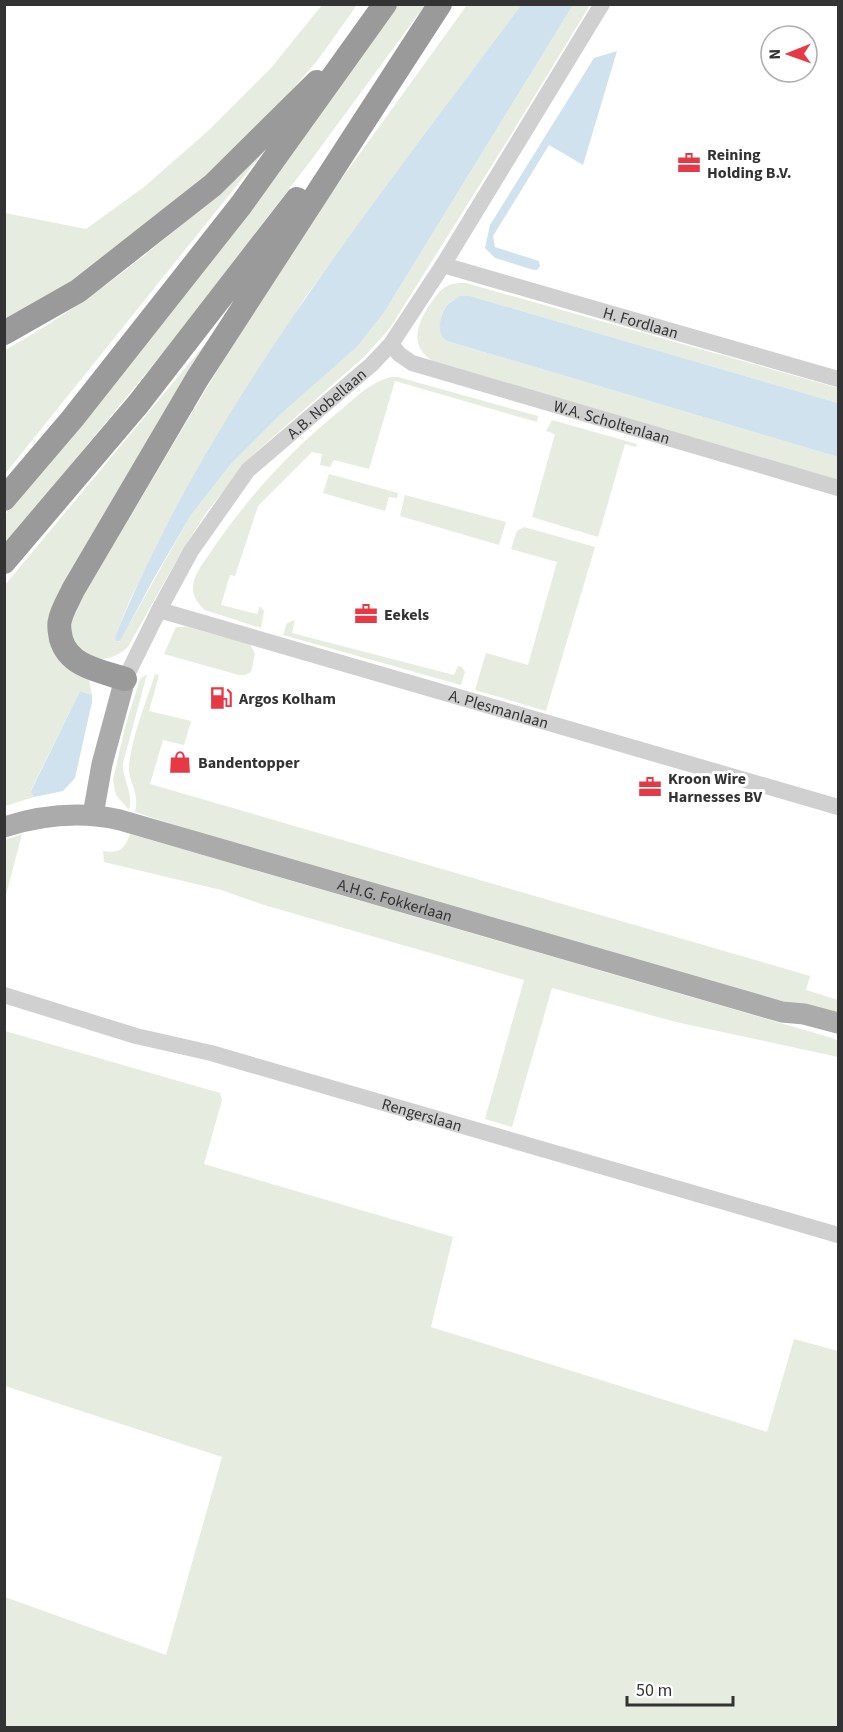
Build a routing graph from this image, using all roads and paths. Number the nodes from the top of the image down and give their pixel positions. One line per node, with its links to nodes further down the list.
1 (386, 4): 4 (highway)
2 (440, 4): 5 (highway)
3 (602, 4): 6 (street, A.B. Nobellaan)
4 (356, 46): 7 (highway); 11 (highway)
5 (395, 72): 12 (highway); 14 (highway)
6 (443, 265): 8 (street, A.B. Nobellaan); 9 (street, H. Fordlaan)
7 (4, 333)
8 (391, 344): 10 (street, W.A. Scholtenlaan); 13 (street, A.B. Nobellaan)
9 (838, 379)
10 (838, 488)
11 (4, 499)
12 (4, 562)
13 (159, 610): 14 (street, A.B. Nobellaan); 15 (street, A. Plesmanlaan)
14 (125, 679): 16 (main road, A.B. Nobellaan)
15 (838, 807)
16 (93, 815): 17 (main road, A.H.G. Fokkerlaan); 19 (main road, A.H.G. Fokkerlaan)
17 (4, 827)
18 (4, 995): 22 (street, Rengerslaan)
19 (782, 1012): 20 (main road, A.H.G. Fokkerlaan); 21 (main road, A.H.G. Fokkerlaan)
20 (838, 1023)
21 (838, 1037)
22 (838, 1235)

